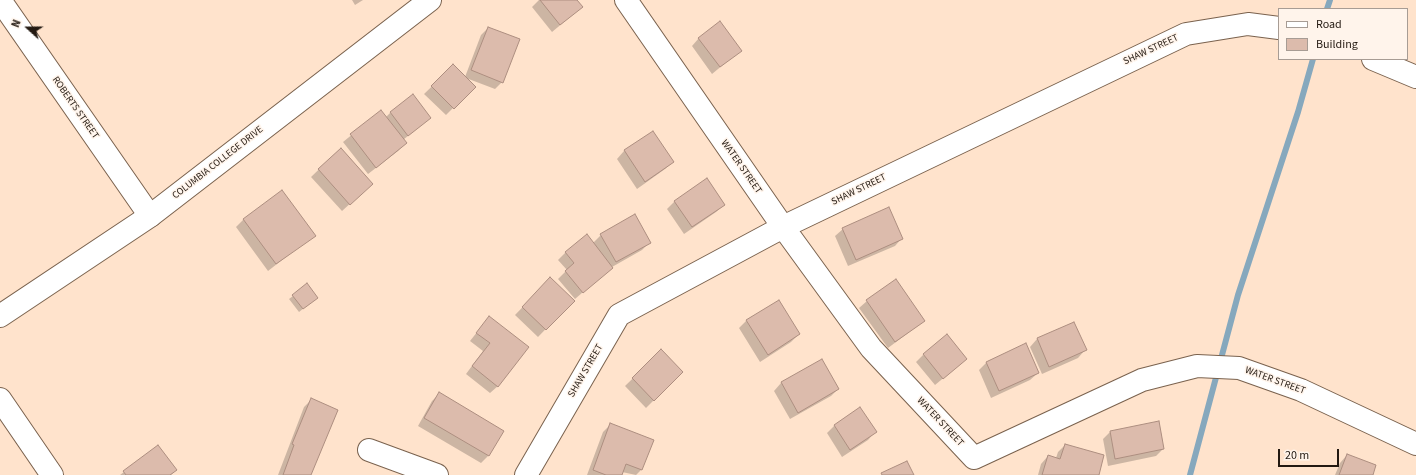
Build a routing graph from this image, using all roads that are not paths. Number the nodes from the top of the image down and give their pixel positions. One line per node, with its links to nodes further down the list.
1 (0, 0): 7 (street, ROBERTS STREET)
2 (430, 0): 7 (street, COLUMBIA COLLEGE DRIVE)
3 (626, 0): 8 (street, WATER STREET)
4 (1278, 28): 8 (street, SHAW STREET)
5 (1375, 60): 6 (street)
6 (1416, 77)
7 (150, 216): 9 (street, COLUMBIA COLLEGE DRIVE)
8 (783, 226): 13 (street, WATER STREET); 16 (street, SHAW STREET)
9 (0, 316)
10 (0, 399): 14 (street)
11 (1416, 444): 13 (street, WATER STREET)
12 (369, 450): 15 (street)
13 (976, 467)
14 (52, 475)
15 (437, 475)
16 (526, 475)

